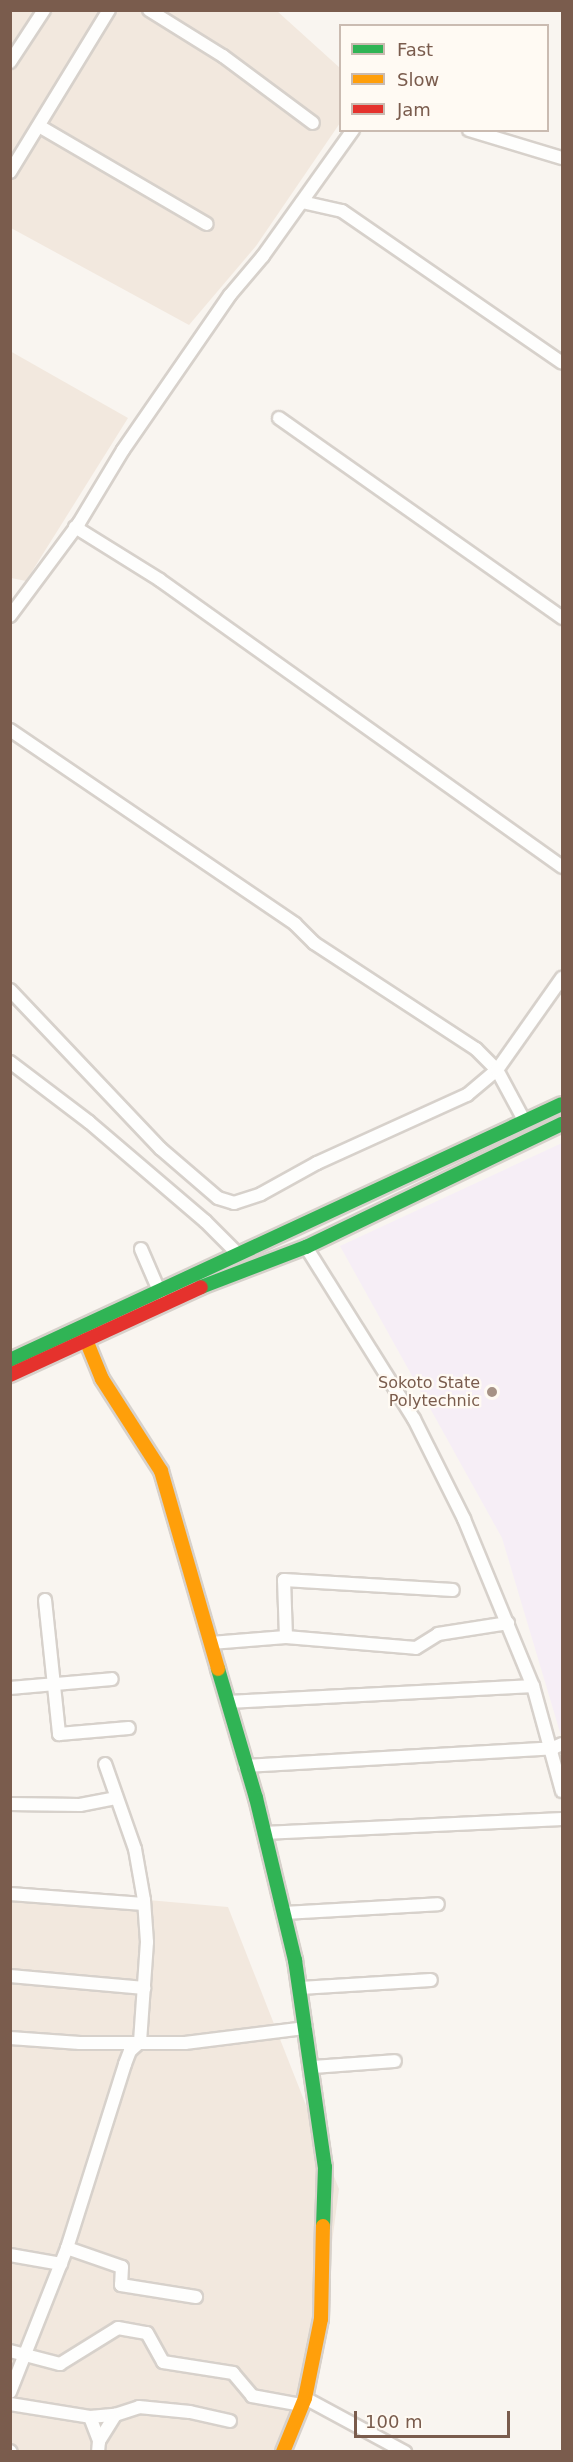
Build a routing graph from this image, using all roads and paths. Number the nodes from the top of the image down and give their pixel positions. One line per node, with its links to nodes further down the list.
1 (44, 10): 4 (street)
2 (109, 10): 6 (street)
3 (149, 10): 5 (street)
4 (10, 62)
5 (313, 123)
6 (39, 126): 10 (street); 12 (street)
7 (352, 132): 11 (street)
8 (476, 132): 9 (street)
9 (562, 158)
10 (10, 172)
11 (302, 202): 13 (street); 15 (street)
12 (207, 224)
13 (562, 363)
14 (279, 418): 17 (street)
15 (75, 527): 16 (street); 19 (street)
16 (10, 616)
17 (562, 618)
18 (10, 730): 23 (street)
19 (562, 867)
20 (562, 978): 23 (street)
21 (10, 990): 23 (street)
22 (10, 1062): 29 (street)
23 (497, 1070): 25 (street)
24 (562, 1104): 25 (street)
25 (525, 1122): 29 (street)
26 (562, 1124): 27 (street)
27 (306, 1247): 31 (street); 36 (street)
28 (141, 1249): 30 (street)
29 (238, 1254): 30 (street)
30 (160, 1293): 32 (street)
31 (86, 1340): 33 (street); 38 (street)
32 (10, 1360)
33 (10, 1375)
34 (453, 1590): 37 (street)
35 (45, 1600): 40 (street)
36 (508, 1623): 37 (street); 41 (street)
37 (286, 1637): 38 (street)
38 (211, 1643): 43 (street)
39 (112, 1679): 40 (street)
40 (55, 1683): 42 (street); 44 (street)
41 (533, 1686): 43 (street); 45 (street)
42 (10, 1688)
43 (229, 1702): 47 (street)
44 (129, 1728)
45 (558, 1746): 47 (street); 48 (street)
46 (105, 1764): 49 (street)
47 (245, 1766): 52 (street)
48 (562, 1791)
49 (114, 1798): 50 (street); 54 (street)
50 (10, 1804)
51 (562, 1819): 52 (street)
52 (264, 1833): 56 (street)
53 (10, 1894): 54 (street)
54 (144, 1904): 59 (street)
55 (438, 1904): 56 (street)
56 (284, 1913): 60 (street)
57 (10, 1976): 59 (street)
58 (431, 1980): 60 (street)
59 (144, 1988): 63 (street)
60 (300, 1988): 61 (street)
61 (306, 2028): 63 (street); 65 (street)
62 (10, 2038): 63 (street)
63 (140, 2042): 66 (street)
64 (394, 2061): 65 (street)
65 (312, 2067): 73 (street)
66 (66, 2247): 68 (street); 69 (street)
67 (10, 2255): 68 (street)
68 (61, 2264): 71 (street)
69 (196, 2297)
70 (10, 2351): 71 (street)
71 (26, 2355): 72 (street); 73 (street)
72 (10, 2392)
73 (303, 2402): 79 (street); 80 (street)
74 (10, 2404): 76 (street)
75 (115, 2415): 76 (street); 77 (street); 78 (street)
76 (90, 2417): 78 (street)
77 (230, 2421)
78 (99, 2446)
79 (283, 2451)
80 (405, 2451)

